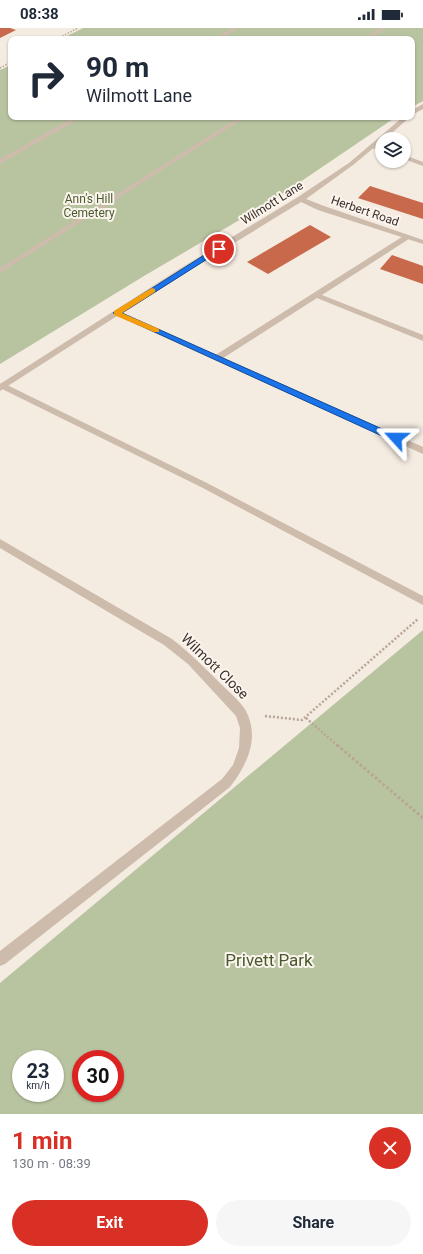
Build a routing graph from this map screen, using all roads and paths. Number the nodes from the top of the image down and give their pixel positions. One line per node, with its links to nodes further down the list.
1 (78, 28): 4 (path)
2 (236, 28): 5 (street)
3 (383, 28): 6 (street)
4 (63, 36)
5 (221, 36)
6 (371, 36)
7 (74, 120): 13 (street)
8 (238, 120): 18 (street)
9 (403, 120): 10 (street, Wilmott Lane)
10 (372, 146): 11 (street); 15 (street, Wilmott Lane)
11 (375, 147)
12 (411, 160): 14 (street)
13 (0, 162)
14 (423, 164)
15 (301, 199): 16 (street, Herbert Road); 20 (street, Wilmott Lane)
16 (408, 237): 17 (street, Herbert Road); 19 (street)
17 (423, 242)
18 (0, 271)
19 (316, 295): 21 (street); 22 (street)
20 (117, 313): 22 (street); 23 (street, Wilmott Lane)
21 (423, 338)
22 (217, 358): 24 (street)
23 (2, 387): 26 (street)
24 (423, 451)
25 (0, 543): 28 (street, Wilmott Close)
26 (423, 601)
27 (423, 615): 29 (path)
28 (241, 712): 29 (path); 31 (street, Wilmott Close)
29 (306, 718): 30 (path)
30 (423, 818)
31 (0, 959)

